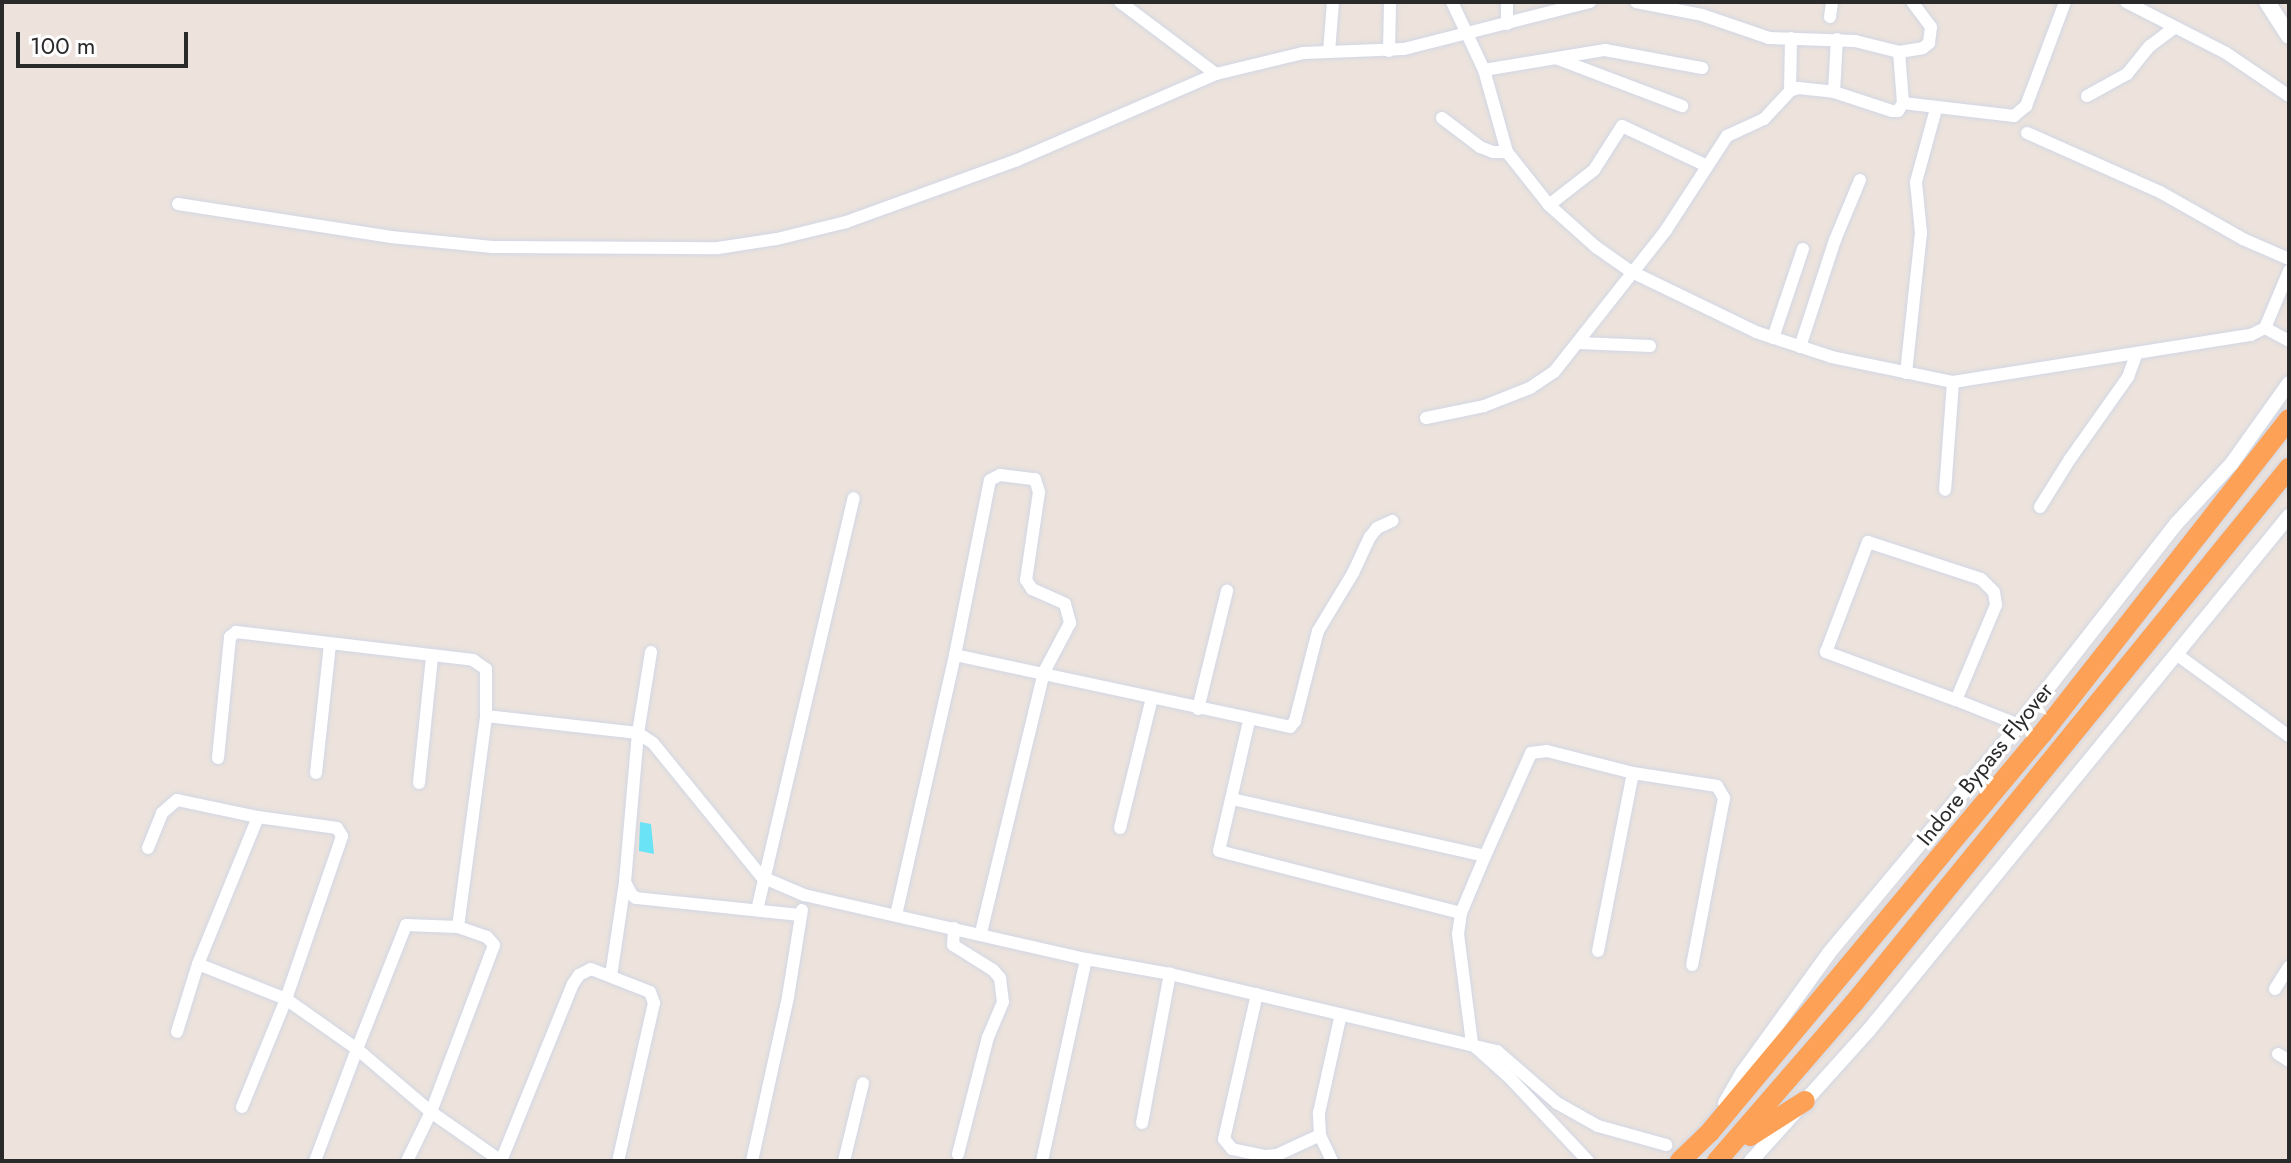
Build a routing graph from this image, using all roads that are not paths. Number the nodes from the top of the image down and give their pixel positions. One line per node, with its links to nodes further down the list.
1 (1120, 2): 26 (street)
2 (1333, 2): 21 (street)
3 (1390, 2): 20 (street)
4 (1452, 2): 17 (street)
5 (1507, 2): 14 (street)
6 (1590, 2): 14 (street)
7 (1636, 2): 18 (street)
8 (1832, 2): 13 (street)
9 (1912, 2): 22 (street)
10 (2065, 2): 33 (street)
11 (2126, 2): 15 (street)
12 (2267, 2): 16 (main road)
13 (1830, 17)
14 (1507, 24): 17 (street)
15 (2175, 27): 29 (street); 30 (street)
16 (2288, 32)
17 (1466, 35): 20 (street); 25 (street)
18 (1791, 38): 19 (street); 27 (street)
19 (1837, 39): 22 (street); 28 (street)
20 (1389, 51): 21 (street)
21 (1329, 52): 26 (street)
22 (1899, 52): 31 (street)
23 (1555, 58): 24 (street); 25 (street); 32 (street)
24 (1702, 68)
25 (1484, 70): 36 (street)
26 (1216, 74): 39 (street)
27 (1790, 91): 28 (street); 37 (street)
28 (1834, 92): 31 (street)
29 (2087, 96)
30 (2289, 96)
31 (1903, 103): 33 (street)
32 (1682, 106)
33 (1936, 109): 52 (street)
34 (1442, 118): 36 (street)
35 (2027, 133): 42 (street)
36 (1507, 152): 40 (street)
37 (1707, 166): 40 (street); 43 (street)
38 (1860, 180): 50 (street)
39 (178, 204)
40 (1549, 205): 43 (street)
41 (1803, 249): 46 (street)
42 (2289, 259)
43 (1630, 271): 46 (street); 48 (street)
44 (2289, 271): 45 (street)
45 (2265, 328): 47 (street); 51 (street)
46 (1773, 338): 50 (street)
47 (2289, 341)
48 (1579, 343): 49 (street); 55 (street)
49 (1650, 346)
50 (1800, 347): 52 (street)
51 (2136, 355): 53 (street); 60 (street)
52 (1906, 373): 53 (street)
53 (1953, 382): 58 (street)
54 (2289, 383): 75 (street)
55 (1426, 418)
56 (2289, 419): 116 (highway, Indore Bypass Flyover)
57 (2289, 468): 120 (highway)
58 (1945, 490)
59 (854, 498): 87 (street)
60 (2040, 507)
61 (2289, 516): 66 (street)
62 (1392, 521): 74 (street)
63 (1227, 591): 72 (street)
64 (330, 645): 68 (street); 78 (street); 79 (street)
65 (651, 652): 76 (street)
66 (2176, 654): 77 (street); 112 (street)
67 (955, 655): 69 (street); 69 (street); 93 (street)
68 (432, 657): 73 (street); 81 (street)
69 (1044, 672): 70 (street); 96 (street)
70 (1152, 698): 72 (street); 84 (street)
71 (1956, 700): 71 (street); 75 (street)
72 (1198, 709): 74 (street)
73 (486, 716): 76 (street); 94 (street)
74 (1249, 721): 82 (street)
75 (2019, 725): 116 (street)
76 (638, 733): 87 (street); 88 (street)
77 (2289, 736)
78 (218, 758)
79 (316, 773)
80 (1633, 773): 86 (street); 97 (street); 100 (street)
81 (419, 783)
82 (1232, 799): 86 (street); 91 (street)
83 (258, 817): 85 (street); 99 (street); 106 (street)
84 (1120, 828)
85 (148, 848)
86 (1485, 856): 91 (street)
87 (762, 877): 89 (street); 90 (street)
88 (625, 882): 90 (street); 103 (street)
89 (804, 895): 92 (street); 93 (street)
90 (757, 910): 92 (street)
91 (1461, 913): 109 (street)
92 (801, 915): 125 (street)
93 (896, 915): 95 (street)
94 (458, 927): 110 (street); 114 (street)
95 (954, 928): 96 (street); 119 (street)
96 (981, 933): 98 (street)
97 (1598, 951)
98 (1086, 959): 102 (street); 127 (street)
99 (198, 964): 106 (street); 108 (street)
100 (1692, 965)
101 (2289, 967): 104 (street)
102 (1170, 974): 105 (street); 115 (street)
103 (611, 976): 123 (street); 124 (street)
104 (2275, 989)
105 (1257, 994): 107 (street); 117 (street)
106 (286, 999): 110 (street); 113 (street)
107 (1341, 1014): 109 (street); 117 (street)
108 (177, 1032)
109 (1472, 1044): 118 (street); 129 (street)
110 (357, 1049): 114 (street); 121 (street)
111 (863, 1083): 126 (street)
112 (1805, 1101): 120 (highway); 131 (street)
113 (242, 1107)
114 (431, 1112): 122 (street); 123 (street)
115 (1142, 1123)
116 (1710, 1132): 130 (highway, Indore Bypass Flyover)
117 (1320, 1135): 128 (street)
118 (1666, 1145)
119 (958, 1154)
120 (1723, 1155)
121 (315, 1161)
122 (407, 1161)
123 (501, 1161)
124 (618, 1161)
125 (752, 1161)
126 (844, 1161)
127 (1042, 1161)
128 (1332, 1161)
129 (1588, 1161)
130 (1680, 1161)
131 (1751, 1161)

